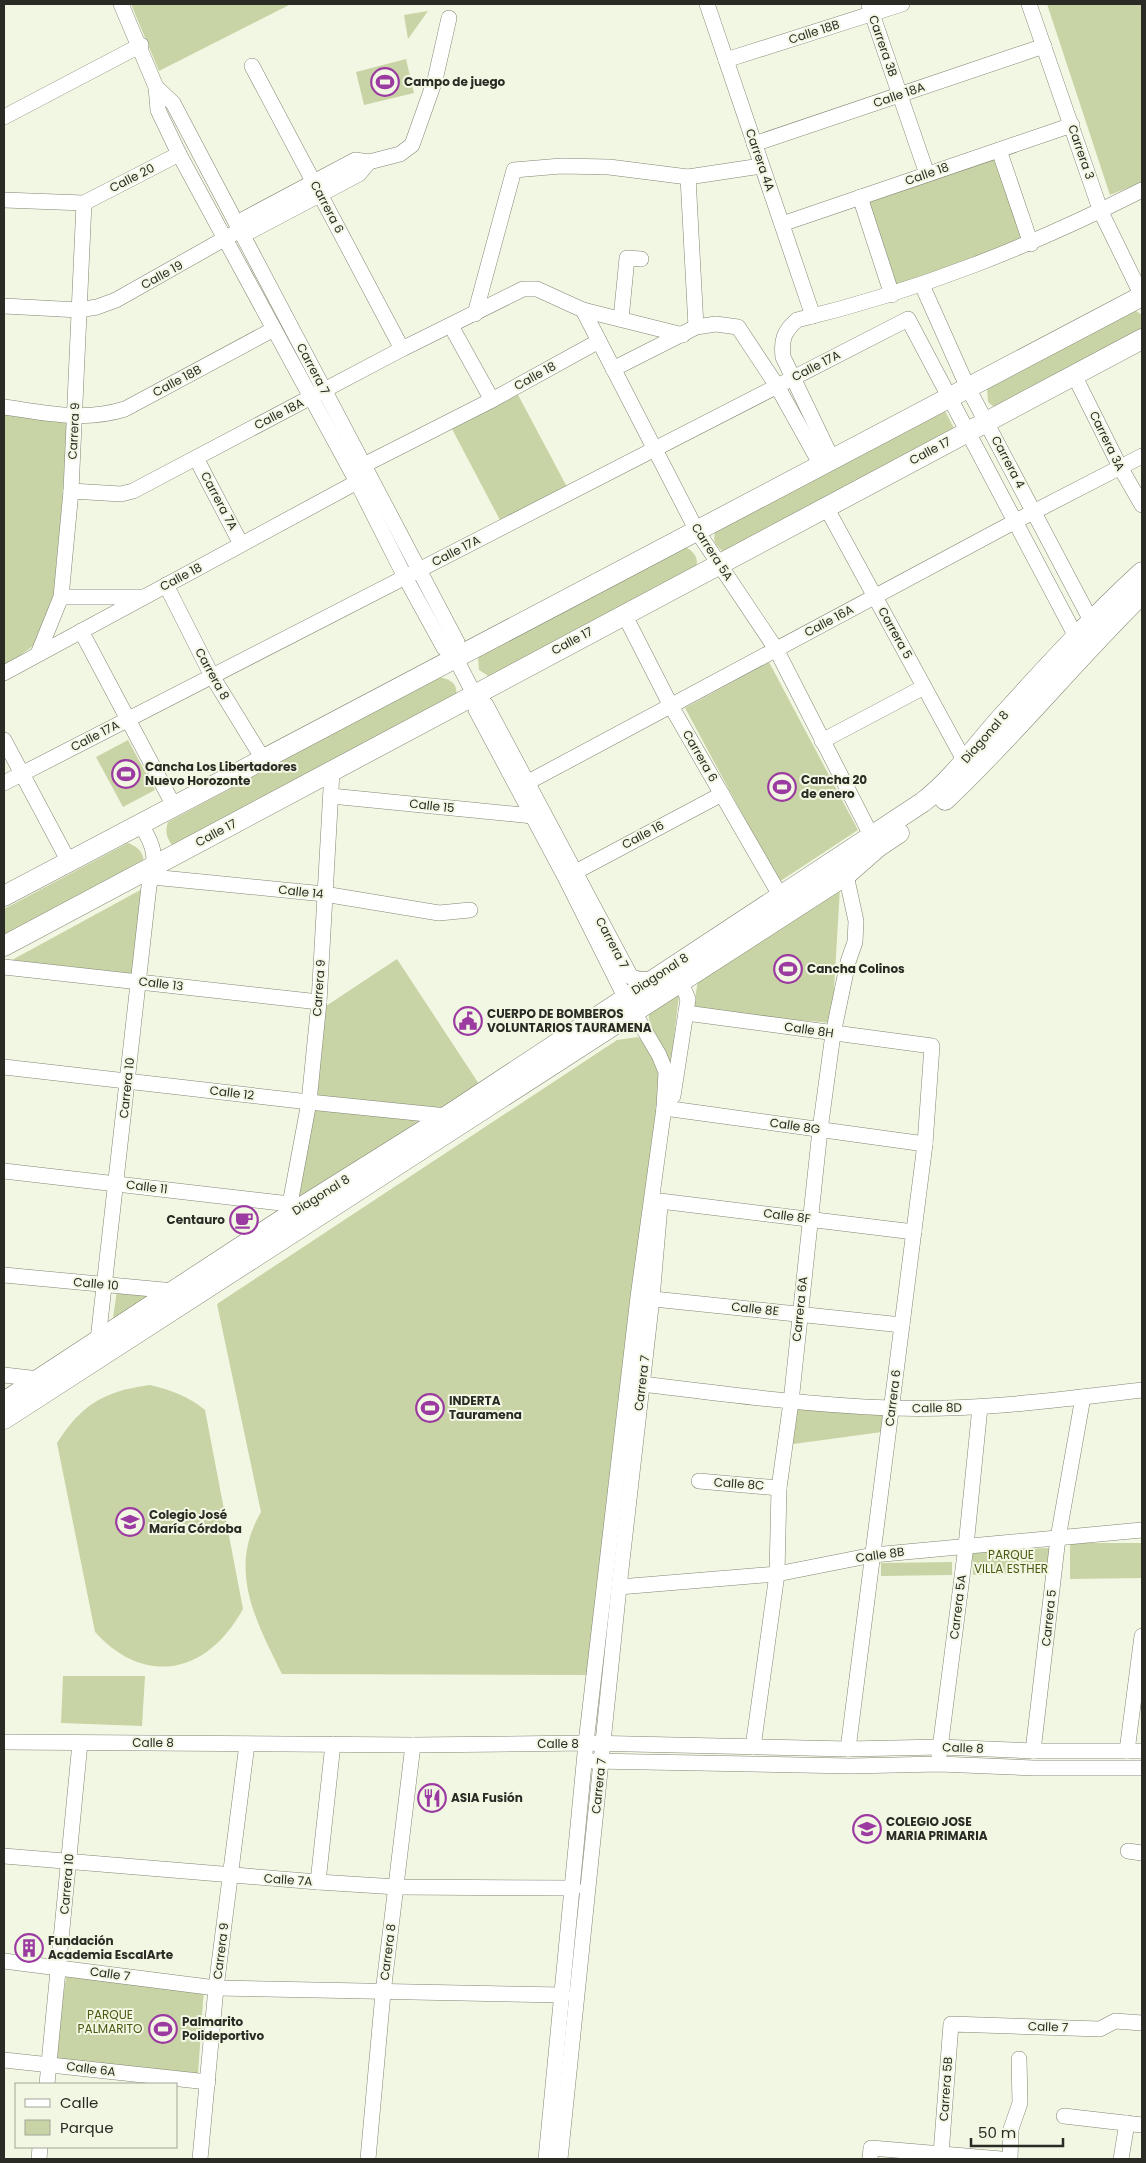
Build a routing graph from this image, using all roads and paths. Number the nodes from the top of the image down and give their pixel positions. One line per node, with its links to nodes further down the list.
1 (122, 4): 7 (street, Carrera 7)
2 (707, 4): 9 (street, Carrera 4A)
3 (902, 4): 5 (street, Calle 18B)
4 (1030, 4): 8 (street, Carrera 3)
5 (870, 9): 9 (street, Calle 18B); 12 (street, Carrera 3B)
6 (449, 18): 21 (street, Calle 19)
7 (140, 45): 11 (street, Carrera 7); 13 (street)
8 (1044, 46): 12 (street, Calle 18A); 14 (street, Carrera 3)
9 (726, 60): 15 (street, Carrera 4A)
10 (252, 66): 21 (street, Carrera 6)
11 (156, 87): 17 (street, Carrera 7); 28 (street, Carrera 7)
12 (900, 95): 15 (street, Calle 18A); 19 (street, Carrera 3B)
13 (4, 117)
14 (1072, 125): 16 (street, Calle 18); 26 (street, Carrera 3)
15 (754, 144): 18 (street, Carrera 4A)
16 (999, 150): 19 (street, Calle 18); 30 (street)
17 (179, 154): 25 (street, Calle 20); 29 (street, Carrera 7)
18 (761, 166): 20 (street); 27 (street, Carrera 4A)
19 (927, 174): 23 (street, Calle 18)
20 (688, 177): 38 (street); 42 (street)
21 (317, 188): 28 (street, Calle 19); 47 (street, Carrera 6)
22 (1142, 190): 26 (street)
23 (860, 197): 27 (street, Calle 18); 33 (street)
24 (4, 200): 25 (street)
25 (84, 202): 36 (street, Carrera 9)
26 (1101, 212): 30 (street); 34 (street, Carrera 3)
27 (782, 224): 39 (street, Carrera 4A)
28 (240, 230): 29 (street, Calle 19); 53 (street, Carrera 7)
29 (225, 239): 36 (street, Calle 19); 43 (street, Carrera 7)
30 (1030, 244): 32 (street)
31 (641, 259): 40 (street)
32 (922, 285): 33 (street); 52 (street, Carrera 4)
33 (892, 295): 39 (street)
34 (1142, 296): 52 (street)
35 (4, 306): 36 (street, Calle 19)
36 (79, 310): 57 (street, Carrera 9)
37 (583, 310): 38 (street, Calle 18A); 40 (street); 46 (street, Carrera 5A)
38 (475, 314): 41 (street, Calle 18A)
39 (813, 316): 50 (street)
40 (621, 319): 44 (street)
41 (451, 326): 47 (street, Calle 18A); 55 (street)
42 (696, 327): 44 (street); 51 (street)
43 (274, 329): 53 (street, Carrera 7); 57 (street, Calle 18B)
44 (683, 335): 48 (street)
45 (1142, 338): 49 (street, Calle 17)
46 (599, 341): 48 (street, Carrera 5A); 55 (street, Calle 18)
47 (402, 349): 53 (street, Calle 18A)
48 (613, 368): 60 (street, Carrera 5A)
49 (1074, 375): 58 (street, Calle 17); 65 (street, Carrera 3A)
50 (792, 379): 51 (street, Calle 17A); 54 (street, Calle 17A); 63 (street)
51 (777, 386): 60 (street, Calle 17A); 63 (street)
52 (968, 388): 54 (street); 58 (street, Carrera 4)
53 (318, 394): 62 (street, Calle 18A); 64 (street, Carrera 7); 66 (street, Carrera 7)
54 (948, 398): 59 (street); 63 (street)
55 (492, 400): 64 (street, Calle 18)
56 (4, 407): 57 (street)
57 (75, 416): 67 (street, Carrera 9)
58 (987, 421): 59 (street, Calle 17); 70 (street, Carrera 4)
59 (966, 432): 69 (street, Calle 17); 71 (street)
60 (655, 449): 72 (street, Carrera 5A); 75 (street, Calle 17A)
61 (1142, 456): 65 (street, Calle 16A)
62 (196, 458): 67 (street, Calle 18A); 73 (street, Carrera 7A)
63 (827, 462): 72 (street)
64 (364, 465): 75 (street, Carrera 7)
65 (1120, 468): 68 (street, Carrera 3A); 70 (street, Calle 16A)
66 (357, 482): 73 (street, Calle 18); 77 (street, Carrera 7)
67 (71, 491): 81 (street, Carrera 9)
68 (1142, 505)
69 (826, 507): 74 (street, Calle 17); 80 (street, Carrera 5)
70 (1034, 511): 71 (street, Calle 16A); 84 (street, Carrera 4)
71 (1014, 522): 80 (street, Calle 16A); 86 (street)
72 (697, 530): 74 (street, Carrera 5A); 90 (street)
73 (242, 544): 78 (street, Calle 18)
74 (719, 564): 83 (street, Calle 17); 87 (street, Carrera 5A)
75 (419, 570): 77 (street, Calle 17A); 90 (street, Carrera 7)
76 (1142, 572): 84 (street, Diagonal 8)
77 (405, 577): 90 (street, Carrera 7); 92 (street, Calle 17A)
78 (166, 585): 82 (street, Calle 18); 92 (street, Carrera 8)
79 (1142, 594): 84 (street, Diagonal 8)
80 (875, 596): 87 (street, Calle 16A); 93 (street, Carrera 5)
81 (61, 597): 82 (street); 88 (street, Carrera 9)
82 (144, 597): 85 (street, Calle 18)
83 (624, 614): 94 (street, Calle 17); 95 (street, Carrera 6)
84 (1095, 628): 86 (street, Diagonal 8); 89 (street, Diagonal 8)
85 (81, 631): 88 (street, Calle 18); 96 (street)
86 (1075, 635): 89 (street); 100 (street, Diagonal 8)
87 (776, 649): 95 (street, Calle 16A); 98 (street, Carrera 5A)
88 (38, 654): 91 (street, Calle 18)
89 (1085, 654): 100 (street, Diagonal 8)
90 (455, 657): 94 (street, Carrera 7); 99 (street)
91 (4, 673)
92 (212, 676): 96 (street, Calle 17A); 99 (street, Carrera 8)
93 (924, 687): 98 (street); 100 (street, Carrera 5)
94 (474, 694): 101 (street, Calle 17); 104 (street, Carrera 7)
95 (671, 706): 104 (street, Calle 16A); 105 (street, Carrera 6)
96 (128, 719): 102 (street, Calle 17A); 107 (street)
97 (4, 740): 102 (street)
98 (822, 741): 110 (street, Carrera 5A)
99 (263, 759): 107 (street)
100 (969, 766): 110 (street, Diagonal 8); 114 (street, Diagonal 8)
101 (332, 771): 106 (street, Carrera 9); 112 (street, Calle 17)
102 (21, 774): 103 (street, Calle 17A); 111 (street)
103 (4, 783)
104 (523, 785): 108 (street, Carrera 7); 113 (street, Carrera 7)
105 (722, 794): 113 (street, Calle 16); 117 (street, Carrera 6)
106 (331, 796): 108 (street, Calle 15); 115 (street, Carrera 9)
107 (174, 806): 109 (street)
108 (533, 816): 113 (street, Carrera 7)
109 (140, 824): 111 (street); 112 (street, Carrera 10)
110 (871, 835): 117 (street, Diagonal 8)
111 (69, 862): 116 (street)
112 (152, 871): 115 (street, Calle 14); 119 (street, Calle 17); 122 (street, Carrera 10)
113 (570, 874): 121 (street, Carrera 7); 125 (street, Carrera 7)
114 (846, 875): 123 (street, Diagonal 8); 127 (street, Carrera 6A)
115 (324, 894): 118 (street, Calle 14); 124 (street, Carrera 9)
116 (4, 896)
117 (781, 896): 121 (street, Diagonal 8)
118 (470, 910)
119 (4, 946)
120 (4, 967): 122 (street, Calle 13)
121 (655, 977): 123 (street, Carrera 7); 125 (street, Diagonal 8)
122 (138, 981): 124 (street, Calle 13); 130 (street, Carrera 10)
123 (678, 982): 125 (street, Diagonal 8); 126 (street, Carrera 7)
124 (318, 1002): 131 (street, Carrera 9)
125 (629, 1004): 132 (street, Carrera 7); 133 (street, Diagonal 8)
126 (686, 1013): 127 (street, Calle 8H); 132 (street, Carrera 7)
127 (833, 1034): 128 (street, Calle 8H); 134 (street, Carrera 6A)
128 (932, 1046): 135 (street, Carrera 6)
129 (4, 1067): 130 (street, Calle 12)
130 (128, 1081): 131 (street, Calle 12); 137 (street, Carrera 10)
131 (308, 1102): 133 (street, Calle 12); 139 (street, Carrera 9)
132 (667, 1109): 134 (street, Calle 8G); 138 (street, Carrera 7); 145 (street, Carrera 7)
133 (451, 1122): 139 (street, Diagonal 8)
134 (820, 1130): 135 (street, Calle 8G); 140 (street, Carrera 6A)
135 (925, 1144): 141 (street, Carrera 6)
136 (4, 1171): 137 (street, Calle 11)
137 (116, 1184): 139 (street, Calle 11); 143 (street, Carrera 10)
138 (660, 1201): 140 (street, Calle 8F); 145 (street, Carrera 7)
139 (301, 1210): 144 (street, Diagonal 8)
140 (810, 1219): 141 (street, Calle 8F); 146 (street, Carrera 6A)
141 (914, 1232): 147 (street, Carrera 6)
142 (4, 1275): 143 (street, Calle 10)
143 (105, 1284): 144 (street, Calle 10); 148 (street, Carrera 10)
144 (178, 1297): 148 (street, Diagonal 8)
145 (645, 1298): 146 (street, Calle 8E); 151 (street, Carrera 7); 172 (street, Carrera 7)
146 (799, 1314): 147 (street, Calle 8E); 155 (street, Carrera 6A)
147 (902, 1325): 157 (street, Carrera 6)
148 (102, 1347): 150 (street, Diagonal 8); 158 (street, Diagonal 8)
149 (4, 1375): 150 (street)
150 (40, 1379): 154 (street, Diagonal 8)
151 (642, 1384): 155 (street, Calle 8D); 166 (street, Carrera 7)
152 (1142, 1390): 153 (street, Calle 8D)
153 (1083, 1397): 156 (street, Calle 8D); 162 (street, Carrera 5)
154 (4, 1402)
155 (791, 1402): 157 (street, Calle 8D); 160 (street, Carrera 6A)
156 (980, 1407): 157 (street, Calle 8D); 163 (street, Carrera 5A)
157 (891, 1408): 164 (street, Carrera 6)
158 (4, 1419)
159 (699, 1481): 160 (street, Calle 8C)
160 (778, 1488): 165 (street, Carrera 6A)
161 (1142, 1530): 162 (street, Calle 8B)
162 (1058, 1538): 163 (street, Calle 8B); 178 (street, Carrera 5)
163 (966, 1546): 164 (street, Calle 8B); 176 (street, Carrera 5A)
164 (872, 1555): 165 (street, Calle 8B); 177 (street, Carrera 6)
165 (777, 1574): 166 (street, Calle 8B); 175 (street, Carrera 6A)
166 (619, 1587): 174 (street, Carrera 7)
167 (1142, 1636): 179 (street)
168 (4, 1742): 169 (street, Calle 8)
169 (80, 1743): 170 (street, Calle 8); 184 (street, Carrera 10)
170 (247, 1744): 171 (street, Calle 8); 185 (street, Carrera 9)
171 (333, 1744): 173 (street, Calle 8); 186 (street)
172 (586, 1744): 173 (street, Calle 8); 174 (street, Calle 8); 180 (street, Carrera 7)
173 (413, 1745): 187 (street, Carrera 8)
174 (603, 1745): 175 (street, Calle 8); 180 (street, Carrera 7)
175 (753, 1747): 177 (street, Calle 8)
176 (940, 1747): 177 (street, Calle 8); 178 (street, Calle 8); 181 (street, Carrera 5A)
177 (848, 1749)
178 (1034, 1751): 179 (street, Calle 8)
179 (1135, 1751)
180 (594, 1761): 181 (street, Calle 8); 188 (street, Carrera 7); 207 (street, Carrera 7)
181 (939, 1764): 182 (street, Calle 8)
182 (1142, 1768)
183 (4, 1856): 184 (street, Calle 7A)
184 (69, 1862): 185 (street, Calle 7A); 190 (street, Carrera 10)
185 (230, 1876): 186 (street, Calle 7A); 191 (street, Carrera 9)
186 (318, 1882): 187 (street, Calle 7A)
187 (398, 1887): 188 (street, Calle 7A); 192 (street, Carrera 8)
188 (574, 1888): 193 (street, Carrera 7)
189 (4, 1961): 190 (street, Calle 7)
190 (60, 1967): 191 (street, Calle 7); 198 (street, Carrera 10)
191 (216, 1988): 192 (street, Calle 7); 199 (street, Carrera 9)
192 (383, 1993): 193 (street, Calle 7); 205 (street, Carrera 8)
193 (563, 1995): 206 (street, Carrera 7)
194 (1142, 2023): 195 (street, Calle 7)
195 (951, 2024): 203 (street, Carrera 5B)
196 (1019, 2059): 210 (street)
197 (4, 2060): 198 (street, Calle 6A)
198 (49, 2064): 199 (street, Calle 6A); 200 (street, Carrera 10)
199 (208, 2082): 204 (street, Carrera 9)
200 (47, 2083)
201 (1064, 2116): 202 (street)
202 (1135, 2124): 211 (street)
203 (941, 2154): 208 (street); 209 (street)
204 (200, 2159)
205 (368, 2159)
206 (546, 2159)
207 (560, 2159)
208 (870, 2159)
209 (1001, 2159)
210 (1010, 2159)
211 (1121, 2159)

